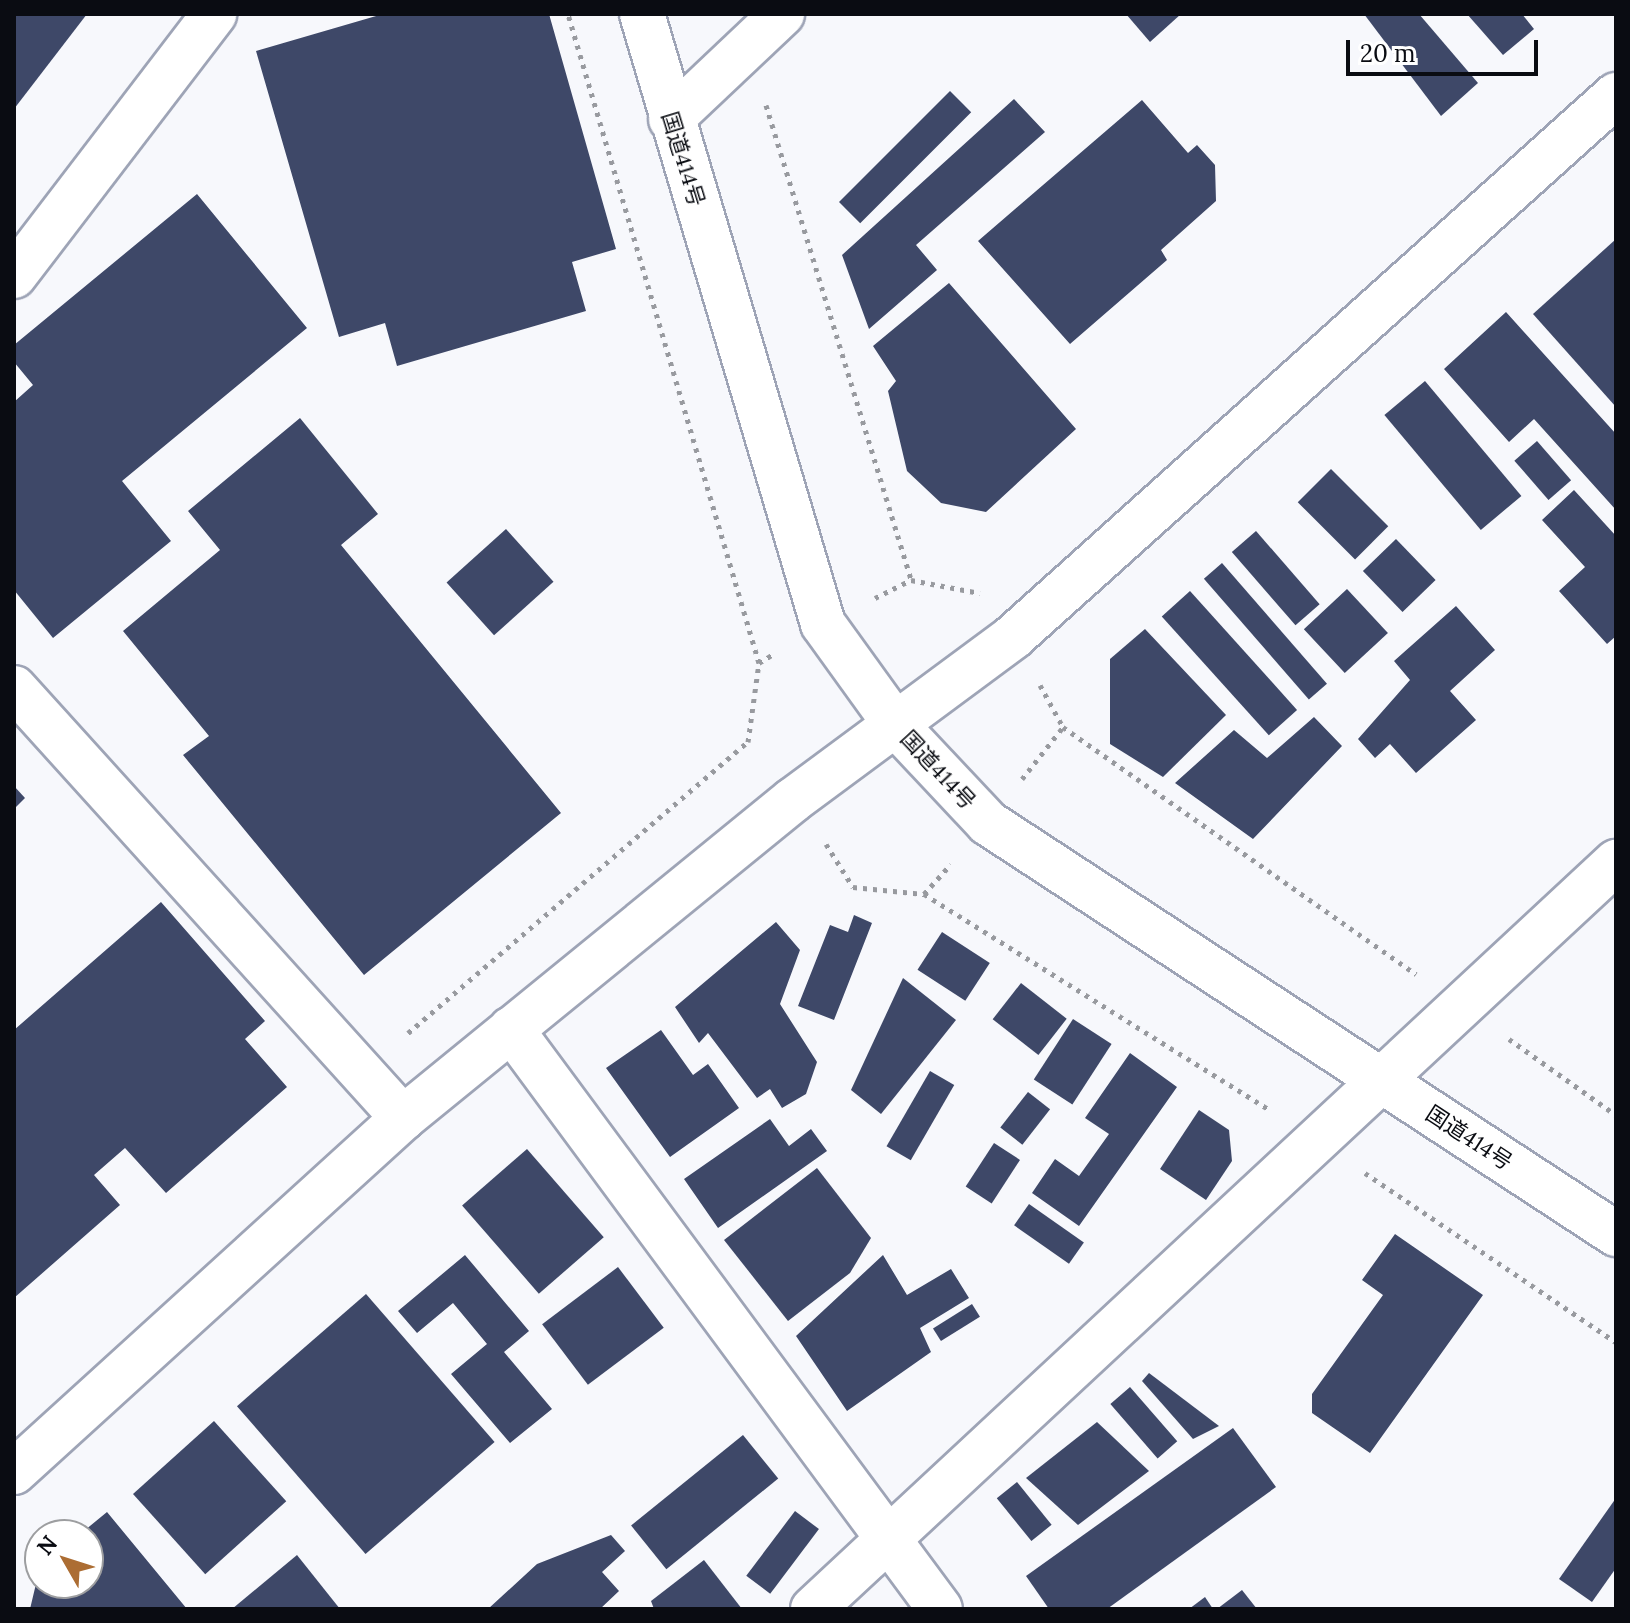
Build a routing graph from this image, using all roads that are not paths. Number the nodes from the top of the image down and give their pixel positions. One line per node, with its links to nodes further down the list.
1 (214, 14): 6 (main road)
2 (642, 14): 5 (main road, 国道414号)
3 (782, 14): 5 (main road)
4 (1616, 95): 8 (main road)
5 (671, 119): 8 (main road, 国道414号)
6 (14, 276)
7 (14, 688): 12 (main road)
8 (895, 724): 10 (main road); 11 (main road, 国道414号)
9 (1616, 862): 11 (main road)
10 (511, 1029): 12 (main road); 15 (main road)
11 (1382, 1081): 13 (main road, 国道414号); 15 (main road)
12 (403, 1118): 14 (main road)
13 (1616, 1234)
14 (14, 1472)
15 (889, 1541): 16 (main road); 17 (main road)
16 (813, 1609)
17 (940, 1609)

